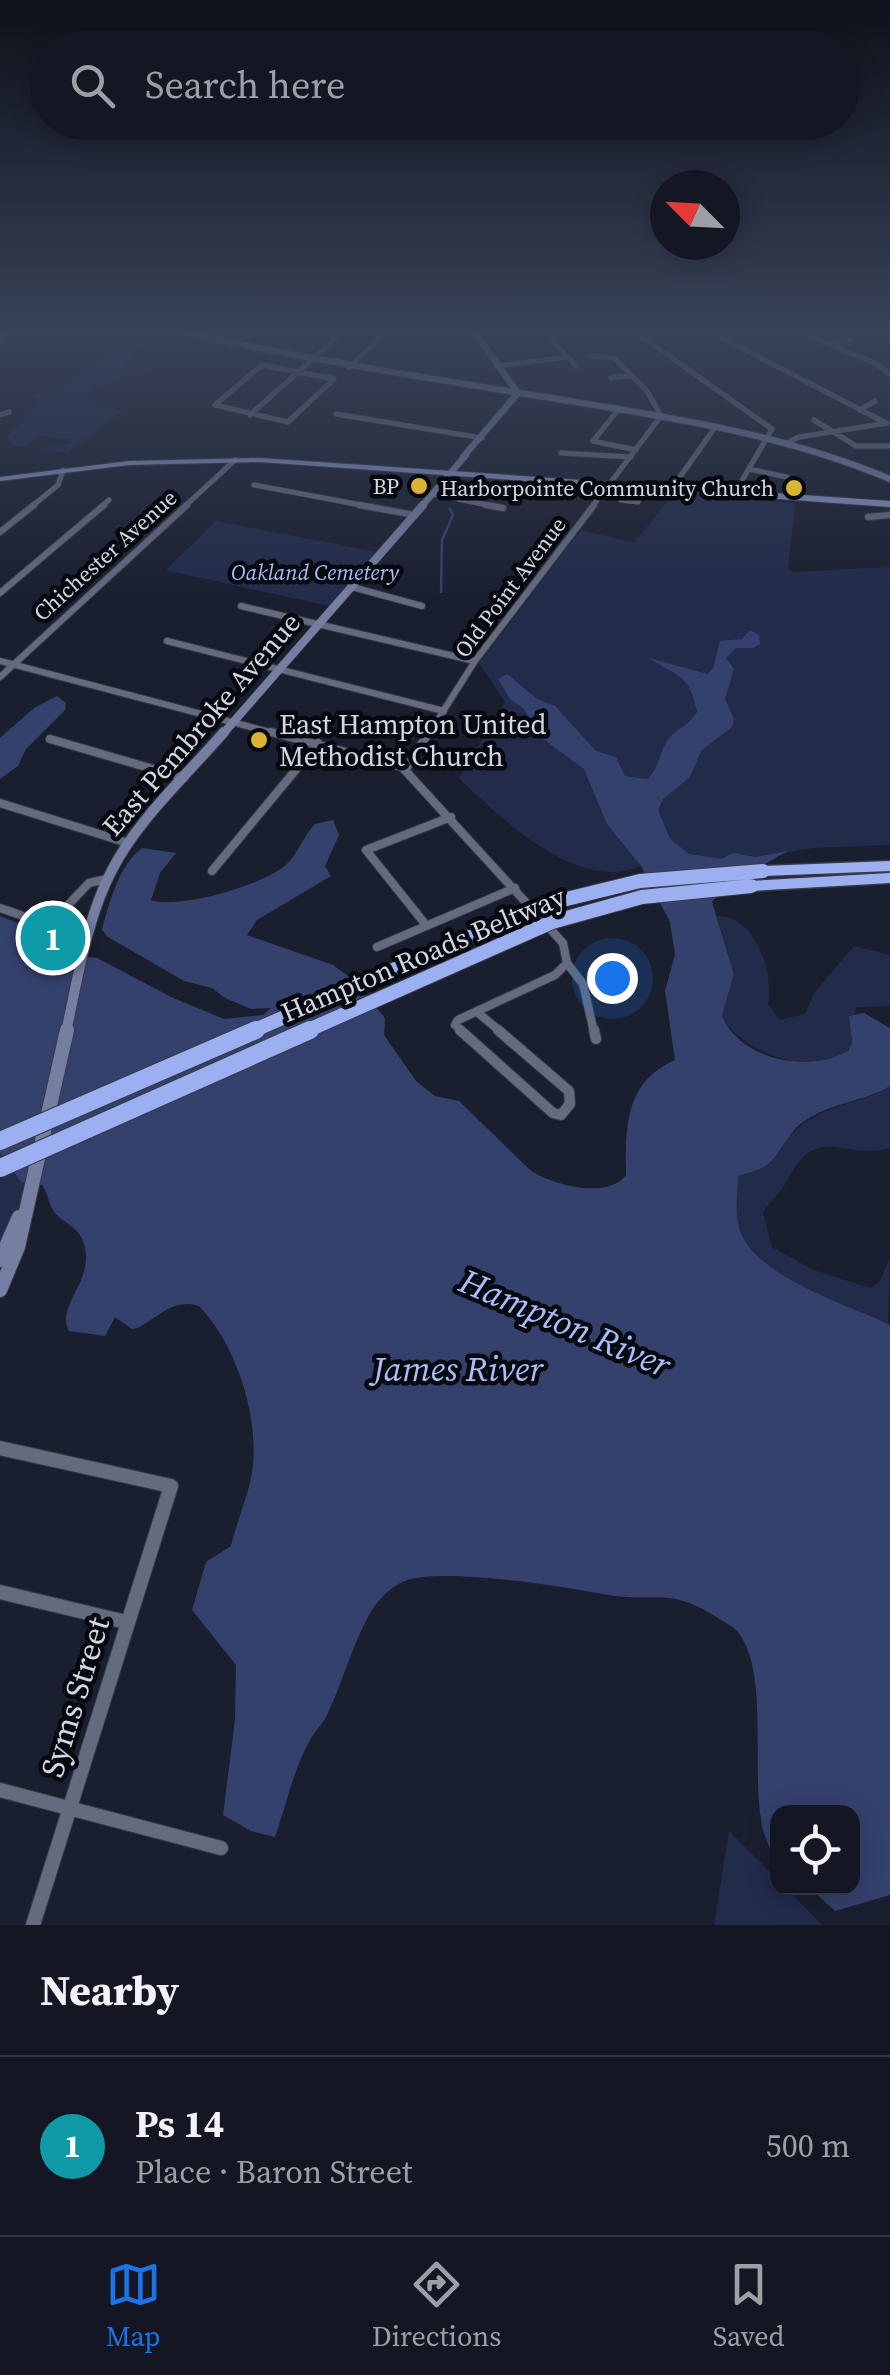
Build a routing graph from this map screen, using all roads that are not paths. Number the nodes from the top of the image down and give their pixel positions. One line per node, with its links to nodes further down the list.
1 (378, 421): 11 (street)
2 (496, 421): 11 (main road, East Pembroke Avenue)
3 (609, 421): 16 (street)
4 (658, 421): 16 (street, Old Point Avenue)
5 (688, 421): 9 (main road)
6 (761, 421): 12 (street)
7 (815, 421): 10 (street)
8 (888, 423): 10 (street)
9 (716, 426): 12 (main road); 28 (street)
10 (833, 432): 13 (street); 14 (street)
11 (482, 438): 20 (main road, East Pembroke Avenue)
12 (768, 438): 13 (main road); 18 (street)
13 (787, 443): 22 (main road)
14 (890, 446)
15 (562, 453): 16 (street)
16 (634, 454): 25 (street, Old Point Avenue)
17 (232, 462): 19 (main road); 20 (main road); 46 (street, Chichester Avenue)
18 (749, 469): 21 (street); 30 (street)
19 (62, 472): 23 (main road); 37 (street)
20 (449, 474): 25 (main road); 29 (main road, East Pembroke Avenue)
21 (787, 477)
22 (884, 478)
23 (0, 481)
24 (254, 484): 34 (street)
25 (609, 486): 26 (main road); 28 (main road); 45 (street, Old Point Avenue)
26 (623, 488): 27 (main road); 27 (street)
27 (640, 489): 28 (main road)
28 (671, 490): 30 (main road)
29 (433, 494): 33 (street); 34 (main road, East Pembroke Avenue)
30 (734, 494): 32 (main road)
31 (109, 500): 39 (street)
32 (890, 506)
33 (504, 508)
34 (415, 514): 38 (main road, East Pembroke Avenue)
35 (890, 516): 36 (street)
36 (868, 517)
37 (0, 532)
38 (352, 587): 41 (street); 42 (main road, East Pembroke Avenue)
39 (0, 593)
40 (241, 606): 42 (street)
41 (422, 606)
42 (320, 624): 45 (street); 47 (main road, East Pembroke Avenue)
43 (167, 641): 47 (street)
44 (0, 661): 46 (street)
45 (475, 662): 49 (street, Old Point Avenue)
46 (14, 664): 48 (street, Chichester Avenue); 50 (street)
47 (280, 669): 49 (street); 50 (main road, East Pembroke Avenue)
48 (0, 677)
49 (444, 711): 53 (street, Old Point Avenue)
50 (235, 720): 52 (street); 54 (main road, East Pembroke Avenue)
51 (50, 739): 54 (street)
52 (318, 743): 53 (street); 59 (street)
53 (406, 768): 56 (street)
54 (184, 778): 57 (main road, East Pembroke Avenue)
55 (0, 804): 57 (street)
56 (451, 818): 62 (street); 64 (street)
57 (128, 843): 60 (main road, East Pembroke Avenue)
58 (890, 866): 69 (highway, Hampton Roads Beltway, bridge)
59 (212, 871)
60 (107, 879): 63 (street); 71 (main road, East Pembroke Avenue, bridge)
61 (890, 881): 70 (highway, Hampton Roads Beltway, bridge)
62 (515, 888): 64 (street); 66 (street)
63 (0, 908)
64 (426, 926): 65 (street)
65 (377, 947)
66 (567, 963): 67 (street); 68 (street)
67 (476, 1012): 67 (street)
68 (596, 1039)
69 (0, 1141)
70 (0, 1168)
71 (5, 1254): 72 (main road, East Pembroke Avenue)
72 (0, 1290)
73 (0, 1448): 74 (street)
74 (171, 1486): 76 (street, Syms Street)
75 (0, 1592): 76 (street)
76 (126, 1622): 78 (street, Syms Street)
77 (0, 1790): 78 (street)
78 (71, 1810): 79 (street); 80 (street, Syms Street)
79 (222, 1848)
80 (33, 1925)

